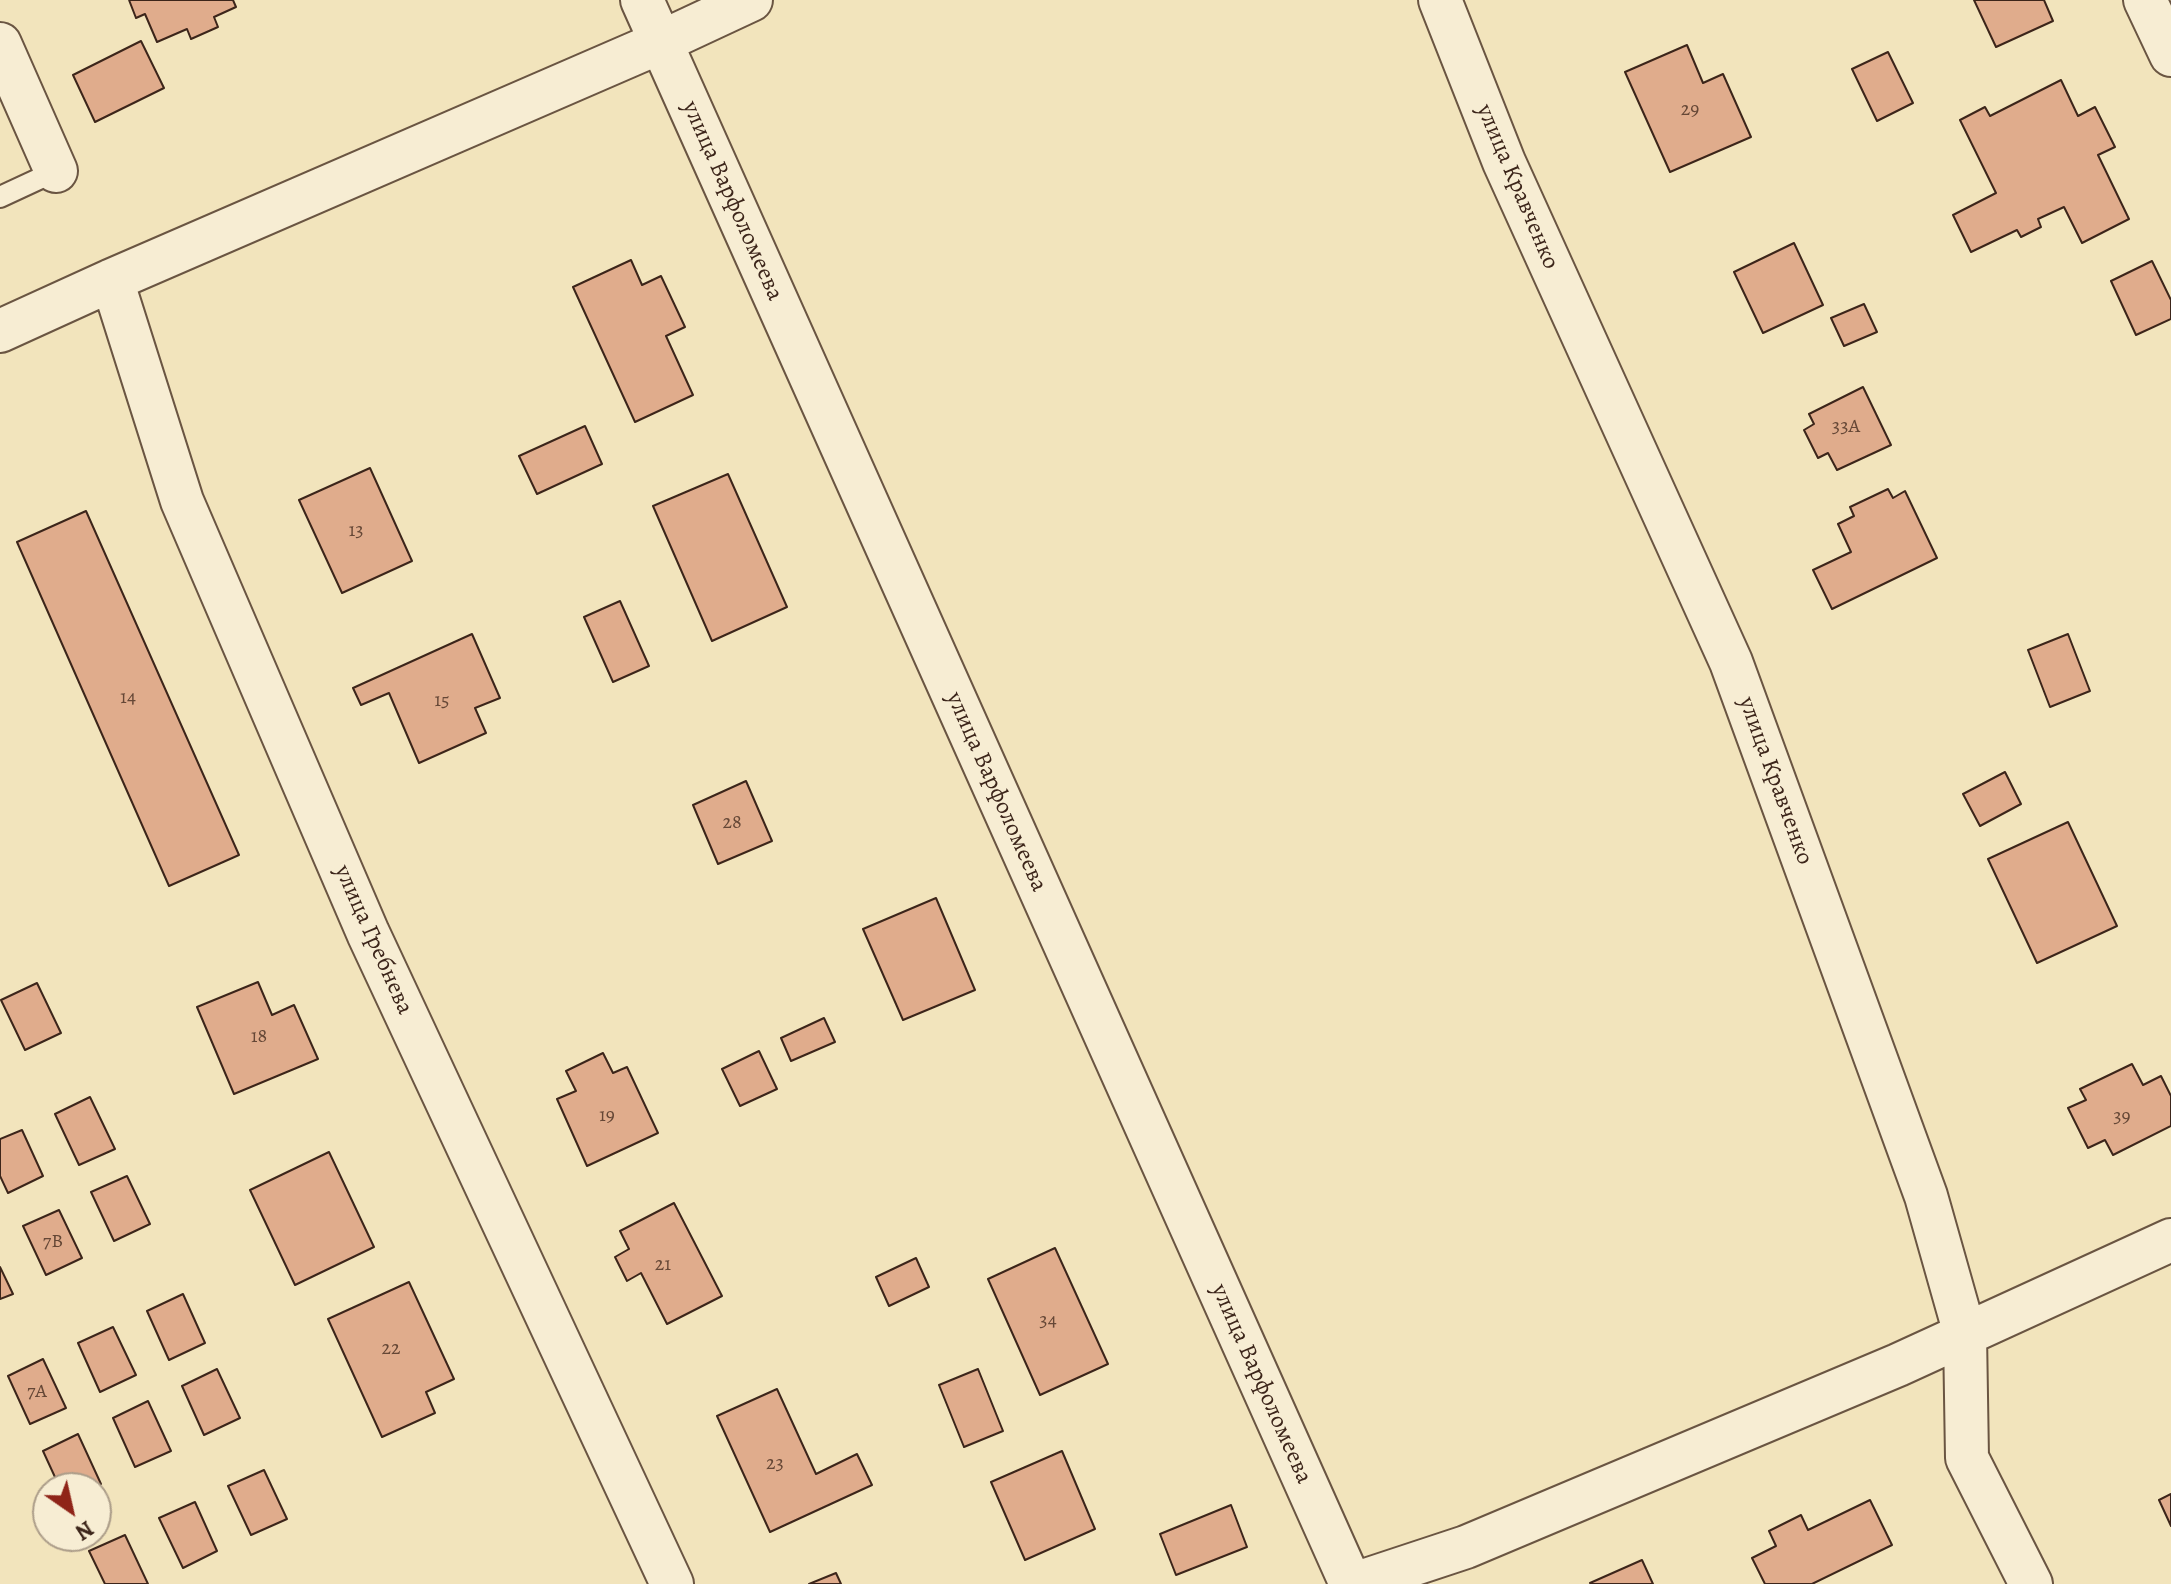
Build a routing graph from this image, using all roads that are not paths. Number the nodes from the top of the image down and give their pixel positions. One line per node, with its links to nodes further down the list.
1 (642, 0): 5 (street, улица Варфоломеева)
2 (751, 0): 5 (street)
3 (1440, 0): 13 (street, улица Кравченко)
4 (2145, 0): 7 (street)
5 (661, 42): 10 (street); 15 (street, улица Варфоломеева)
6 (0, 44): 8 (street)
7 (2171, 55)
8 (56, 171): 9 (lane)
9 (0, 197)
10 (112, 280): 11 (street); 14 (street, улица Гребнева)
11 (0, 331)
12 (2171, 1240): 13 (street)
13 (1965, 1334): 15 (street); 16 (street, улица Кравченко)
14 (672, 1584)
15 (1352, 1584)
16 (2031, 1584)

